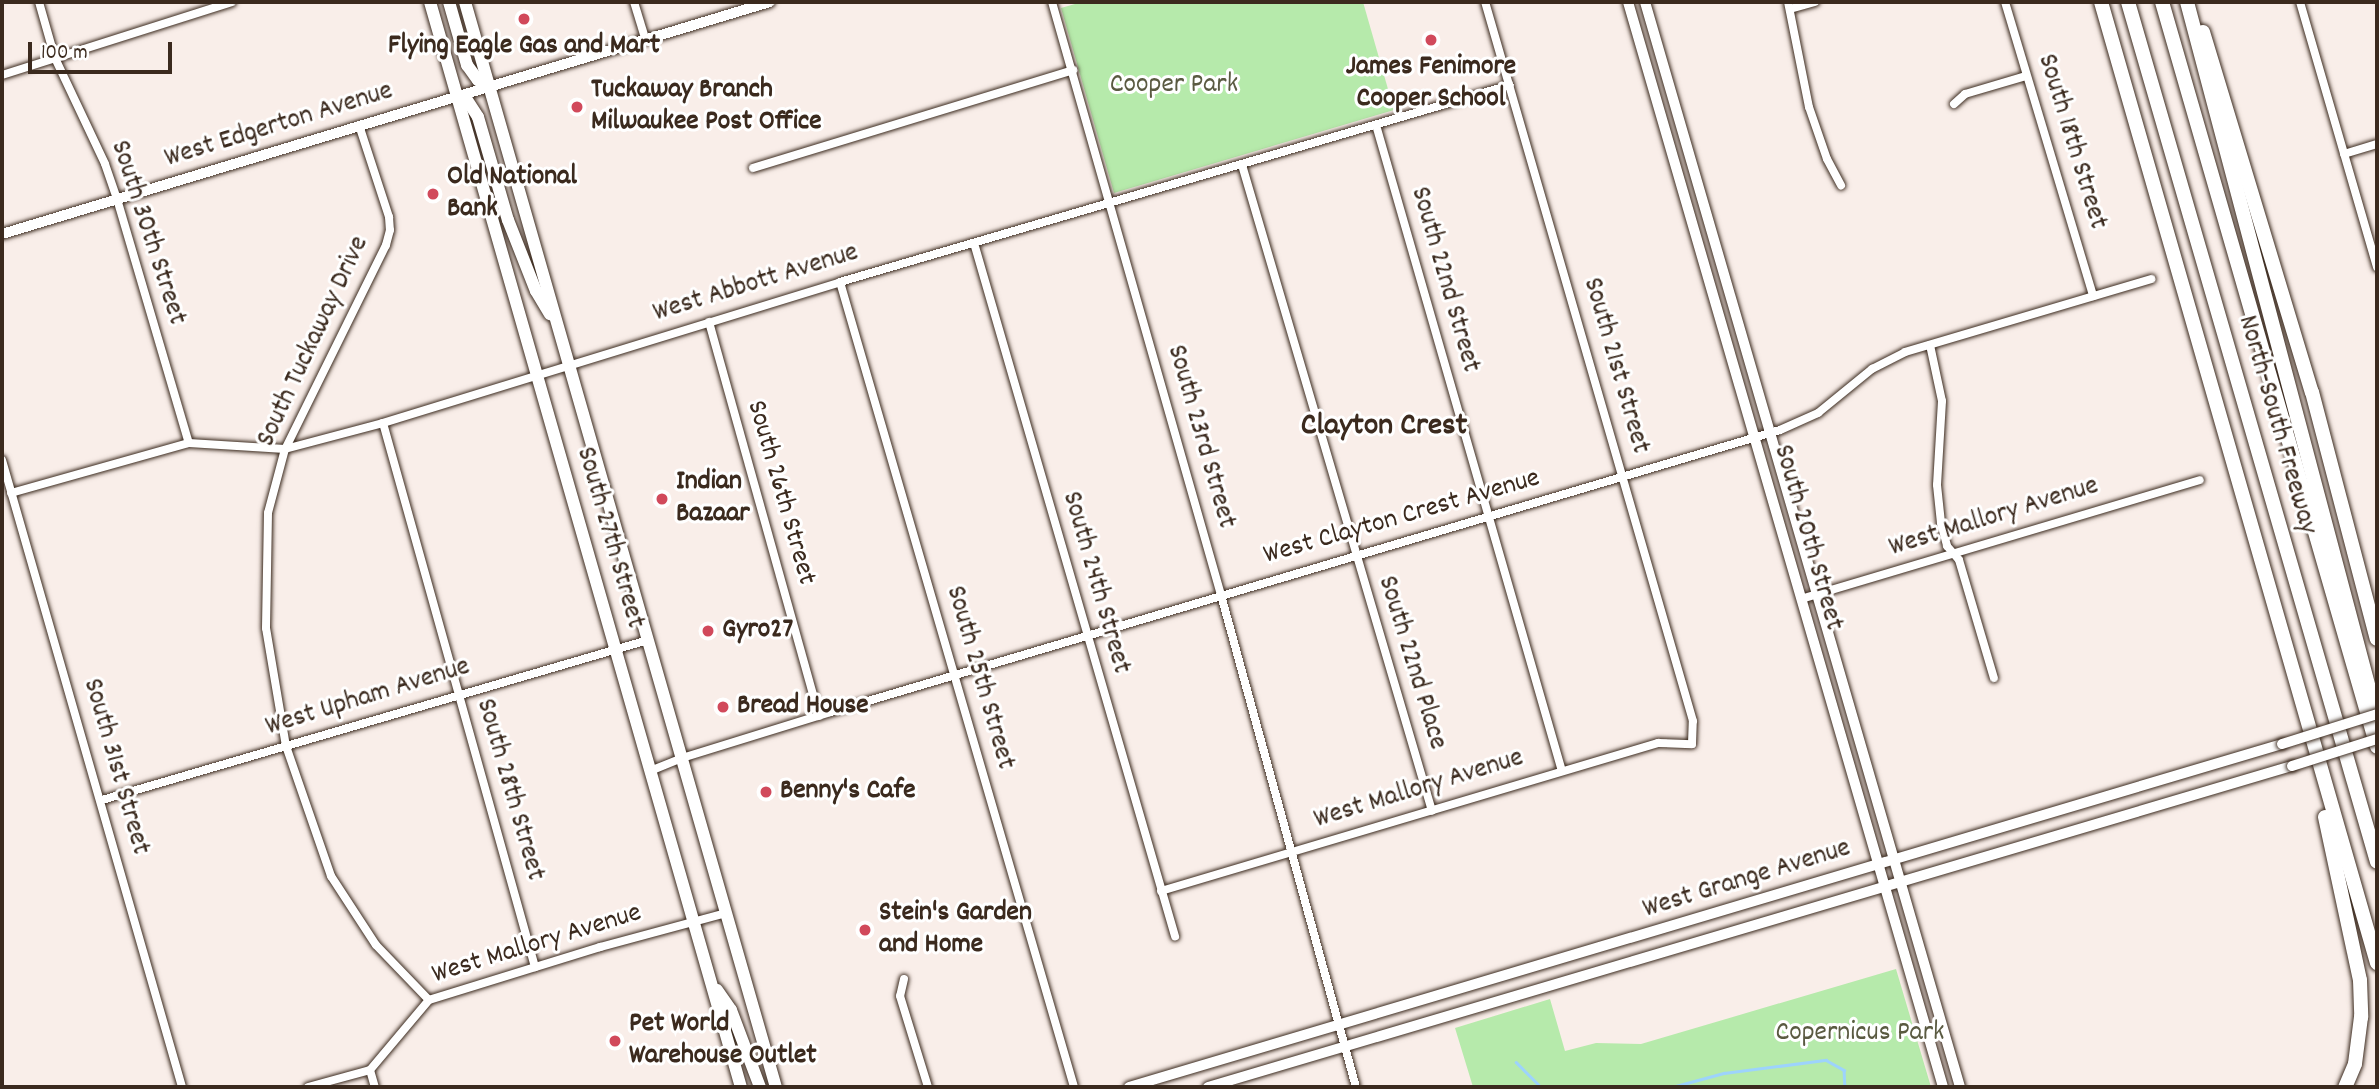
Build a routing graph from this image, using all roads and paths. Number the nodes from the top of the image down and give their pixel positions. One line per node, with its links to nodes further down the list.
1 (39, 2): 22 (street, South 30th Street)
2 (232, 2): 22 (street)
3 (430, 2): 28 (main road, South 27th Street)
4 (449, 2): 26 (main road)
5 (465, 2): 26 (main road, South 27th Street)
6 (634, 2): 21 (street)
7 (770, 2): 21 (street, West Edgerton Avenue)
8 (1052, 2): 23 (street, South 23rd Street)
9 (1485, 2): 27 (street, South 21st Street)
10 (1628, 2): 52 (street, South 20th Street)
11 (1645, 2): 51 (street, South 20th Street)
12 (1815, 2): 20 (street)
13 (2006, 2): 25 (street, South 18th Street)
14 (2101, 2): 69 (highway)
15 (2128, 2): 89 (highway, North-South Freeway)
16 (2162, 2): 78 (highway, North-South Freeway)
17 (2187, 2): 74 (highway)
18 (2192, 2): 66 (highway)
19 (2300, 2): 33 (street)
20 (1789, 6): 36 (street)
21 (645, 39): 26 (street, West Edgerton Avenue)
22 (55, 58): 24 (street); 37 (street, South 30th Street)
23 (1073, 70): 35 (street); 38 (street, South 23rd Street)
24 (2, 75)
25 (2026, 76): 29 (street); 44 (street, South 18th Street)
26 (489, 85): 28 (street, West Edgerton Avenue); 46 (main road, South 27th Street)
27 (1510, 85): 31 (street, West Abbott Avenue); 56 (street, South 21st Street)
28 (457, 95): 30 (street, West Edgerton Avenue); 46 (main road); 49 (main road, South 27th Street)
29 (1954, 104)
30 (359, 125): 37 (street, West Edgerton Avenue); 54 (street, South Tuckaway Drive)
31 (1376, 125): 34 (street, West Abbott Avenue); 59 (street, South 22nd Street)
32 (2377, 144): 33 (street)
33 (2344, 154): 41 (street)
34 (1242, 165): 38 (street, West Abbott Avenue); 61 (street, South 22nd Place)
35 (753, 169)
36 (1841, 185)
37 (117, 199): 39 (street, West Edgerton Avenue); 53 (street, South 30th Street)
38 (1110, 204): 40 (street, West Abbott Avenue); 63 (street, South 23rd Street)
39 (2, 234)
40 (974, 243): 43 (street, West Abbott Avenue); 65 (street, South 24th Street)
41 (2377, 267)
42 (2151, 279): 44 (street, West Clayton Crest Avenue)
43 (840, 282): 45 (street, West Abbott Avenue); 70 (street, South 25th Street)
44 (2093, 296): 47 (street, West Clayton Crest Avenue)
45 (709, 322): 48 (street, West Abbott Avenue); 73 (street, South 26th Street)
46 (556, 323): 48 (main road, South 27th Street)
47 (1930, 345): 51 (street, West Clayton Crest Avenue); 60 (street)
48 (569, 364): 49 (street, West Abbott Avenue); 67 (main road, South 27th Street)
49 (537, 376): 50 (street, West Abbott Avenue); 68 (main road, South 27th Street)
50 (383, 423): 54 (street, West Abbott Avenue); 72 (street, South 28th Street)
51 (1770, 433): 52 (street, West Clayton Crest Avenue); 62 (street, South 20th Street)
52 (1755, 438): 56 (street, West Clayton Crest Avenue); 64 (street, South 20th Street)
53 (189, 443): 54 (street, West Abbott Avenue); 58 (street, West Abbott Avenue)
54 (285, 449): 77 (street, South Tuckaway Drive)
55 (2, 460): 58 (street, South 31st Street)
56 (1623, 476): 59 (street, West Clayton Crest Avenue); 76 (street, South 21st Street)
57 (2200, 480): 60 (street, West Mallory Avenue)
58 (11, 493): 84 (street, South 31st Street)
59 (1489, 517): 61 (street, West Clayton Crest Avenue); 82 (street, South 22nd Street)
60 (1953, 554): 62 (street, West Mallory Avenue); 71 (street)
61 (1355, 555): 63 (street, West Clayton Crest Avenue); 85 (street, South 22nd Place)
62 (1817, 594): 64 (street, West Mallory Avenue); 88 (street, South 20th Street)
63 (1221, 595): 65 (street, West Clayton Crest Avenue); 87 (street, South 23rd Street)
64 (1801, 599): 91 (street, South 20th Street)
65 (1087, 636): 70 (street, West Clayton Crest Avenue); 95 (street, South 24th Street)
66 (2377, 639)
67 (648, 640): 68 (street, West Upham Avenue); 79 (main road, South 27th Street)
68 (615, 650): 72 (street, West Upham Avenue); 81 (main road, South 27th Street)
69 (2291, 673): 101 (highway); 127 (highway)
70 (955, 676): 73 (street, West Clayton Crest Avenue); 121 (street, South 25th Street)
71 (1994, 678)
72 (458, 695): 77 (street, West Upham Avenue); 103 (street, South 28th Street)
73 (819, 716): 79 (street, West Clayton Crest Avenue)
74 (2377, 716): 80 (street, West Grange Avenue, bridge)
75 (2377, 739): 83 (street, West Grange Avenue, bridge)
76 (1692, 744): 82 (street, West Mallory Avenue)
77 (286, 746): 84 (street, West Upham Avenue); 106 (street, South Tuckaway Drive)
78 (2377, 747)
79 (682, 758): 81 (street, West Clayton Crest Avenue); 97 (main road, South 27th Street)
80 (2200, 768): 83 (street); 86 (street, West Grange Avenue)
81 (650, 771): 98 (main road, South 27th Street)
82 (1562, 771): 85 (street, West Mallory Avenue)
83 (2206, 791): 90 (street, West Grange Avenue)
84 (102, 800): 114 (street, South 31st Street)
85 (1432, 811): 87 (street, West Mallory Avenue)
86 (1958, 840): 88 (street, West Grange Avenue); 90 (street)
87 (1290, 853): 95 (street, West Mallory Avenue); 108 (street, South 23rd Street)
88 (1894, 860): 91 (street, West Grange Avenue); 93 (street, South 20th Street)
89 (2377, 862)
90 (1964, 863): 93 (street, West Grange Avenue)
91 (1878, 864): 92 (street, West Grange Avenue); 94 (street, South 20th Street)
92 (1821, 881): 96 (street); 100 (street, West Grange Avenue)
93 (1900, 882): 94 (street, West Grange Avenue); 126 (street, South 20th Street)
94 (1885, 886): 96 (street, West Grange Avenue); 125 (street, South 20th Street)
95 (1161, 891): 99 (street, South 24th Street)
96 (1827, 903): 102 (street, West Grange Avenue)
97 (726, 913): 98 (street, West Mallory Avenue); 119 (main road, South 27th Street)
98 (693, 922): 103 (street, West Mallory Avenue); 105 (main road, South 27th Street)
99 (1175, 936)
100 (1611, 944): 102 (street); 107 (street, West Grange Avenue)
101 (2377, 963)
102 (1617, 965): 109 (street, West Grange Avenue)
103 (535, 967): 106 (street, West Mallory Avenue)
104 (904, 979): 120 (street)
105 (711, 981): 117 (main road, South 27th Street); 118 (main road)
106 (429, 1000): 113 (street, West Mallory Avenue)
107 (1395, 1008): 108 (street, West Grange Avenue); 109 (street)
108 (1338, 1025): 110 (street, West Grange Avenue); 111 (street, South 23rd Street)
109 (1401, 1029): 111 (street, West Grange Avenue)
110 (1276, 1044): 112 (street); 122 (street, West Grange Avenue)
111 (1344, 1046): 112 (street, West Grange Avenue); 124 (street, South 23rd Street)
112 (1281, 1065): 123 (street, West Grange Avenue)
113 (370, 1070): 115 (street); 116 (street)
114 (182, 1087)
115 (308, 1087)
116 (375, 1087)
117 (741, 1087)
118 (760, 1087)
119 (776, 1087)
120 (928, 1087)
121 (1074, 1087)
122 (1129, 1087)
123 (1208, 1087)
124 (1356, 1087)
125 (1944, 1087)
126 (1960, 1087)
127 (2345, 1087)

